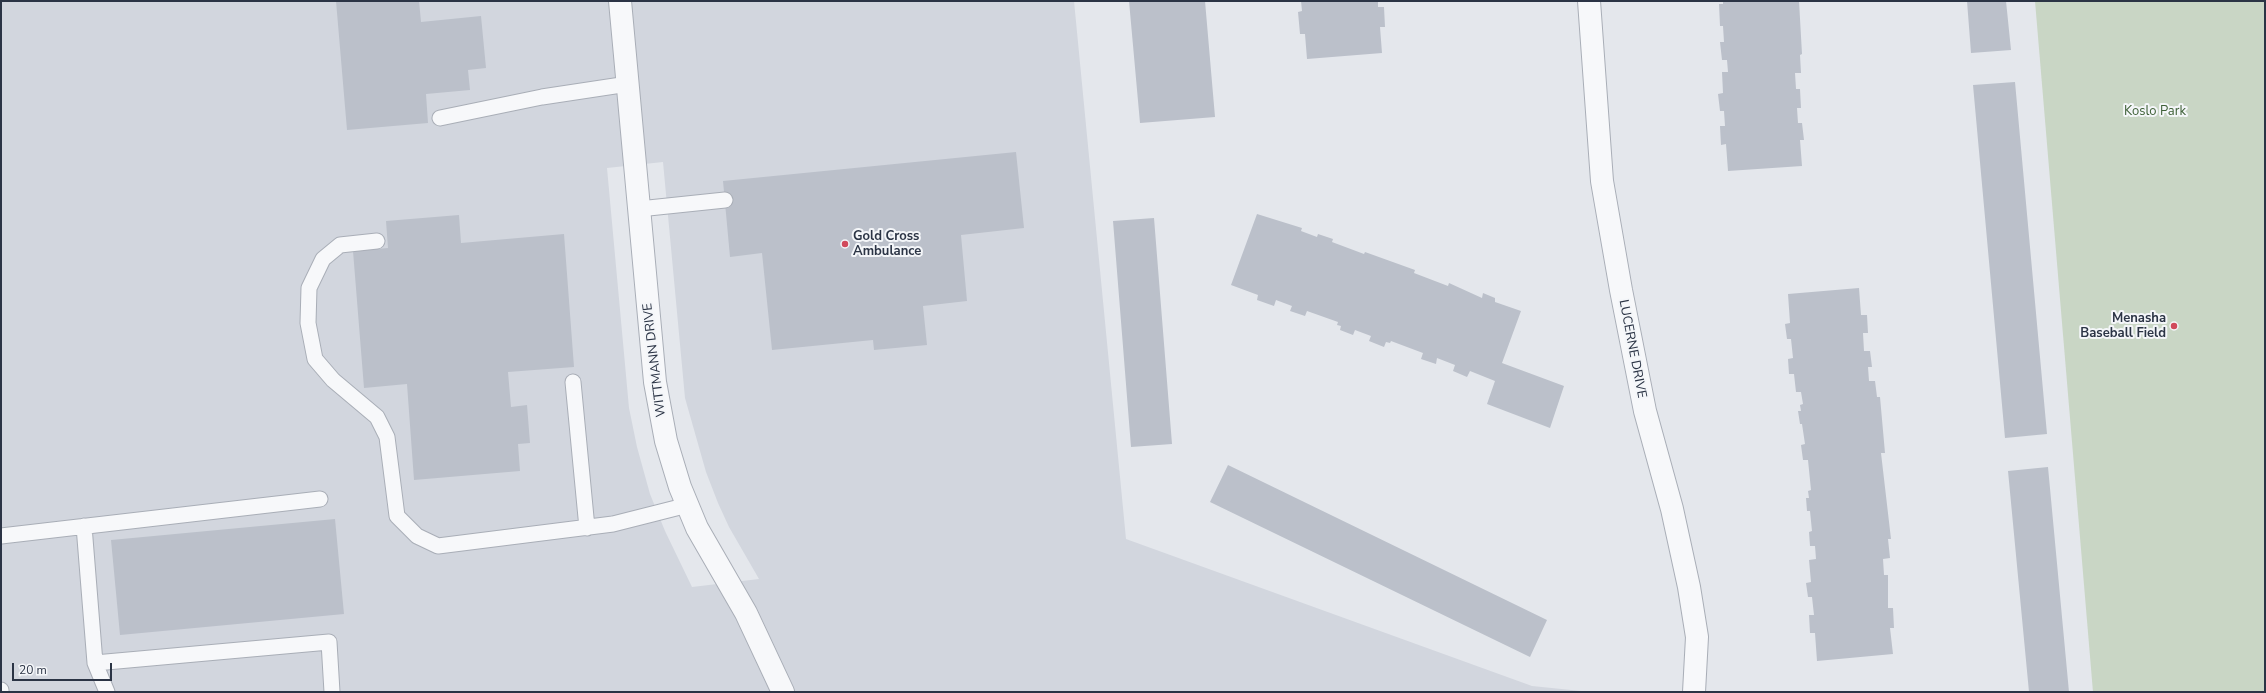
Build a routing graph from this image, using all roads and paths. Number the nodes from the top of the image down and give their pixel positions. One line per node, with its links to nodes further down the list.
1 (620, 1): 3 (street, WITTMANN DRIVE)
2 (1589, 1): 18 (street, LUCERNE DRIVE)
3 (628, 84): 4 (lane); 6 (street, WITTMANN DRIVE)
4 (440, 118)
5 (725, 200): 6 (lane)
6 (639, 209): 10 (street, WITTMANN DRIVE)
7 (377, 241): 12 (lane)
8 (573, 382): 12 (lane)
9 (320, 499): 11 (lane)
10 (688, 505): 12 (lane); 17 (street, WITTMANN DRIVE)
11 (84, 526): 13 (lane); 14 (lane)
12 (587, 528)
13 (1, 536)
14 (95, 663): 15 (lane); 16 (lane)
15 (107, 692)
16 (332, 692)
17 (783, 692)
18 (1694, 692)

